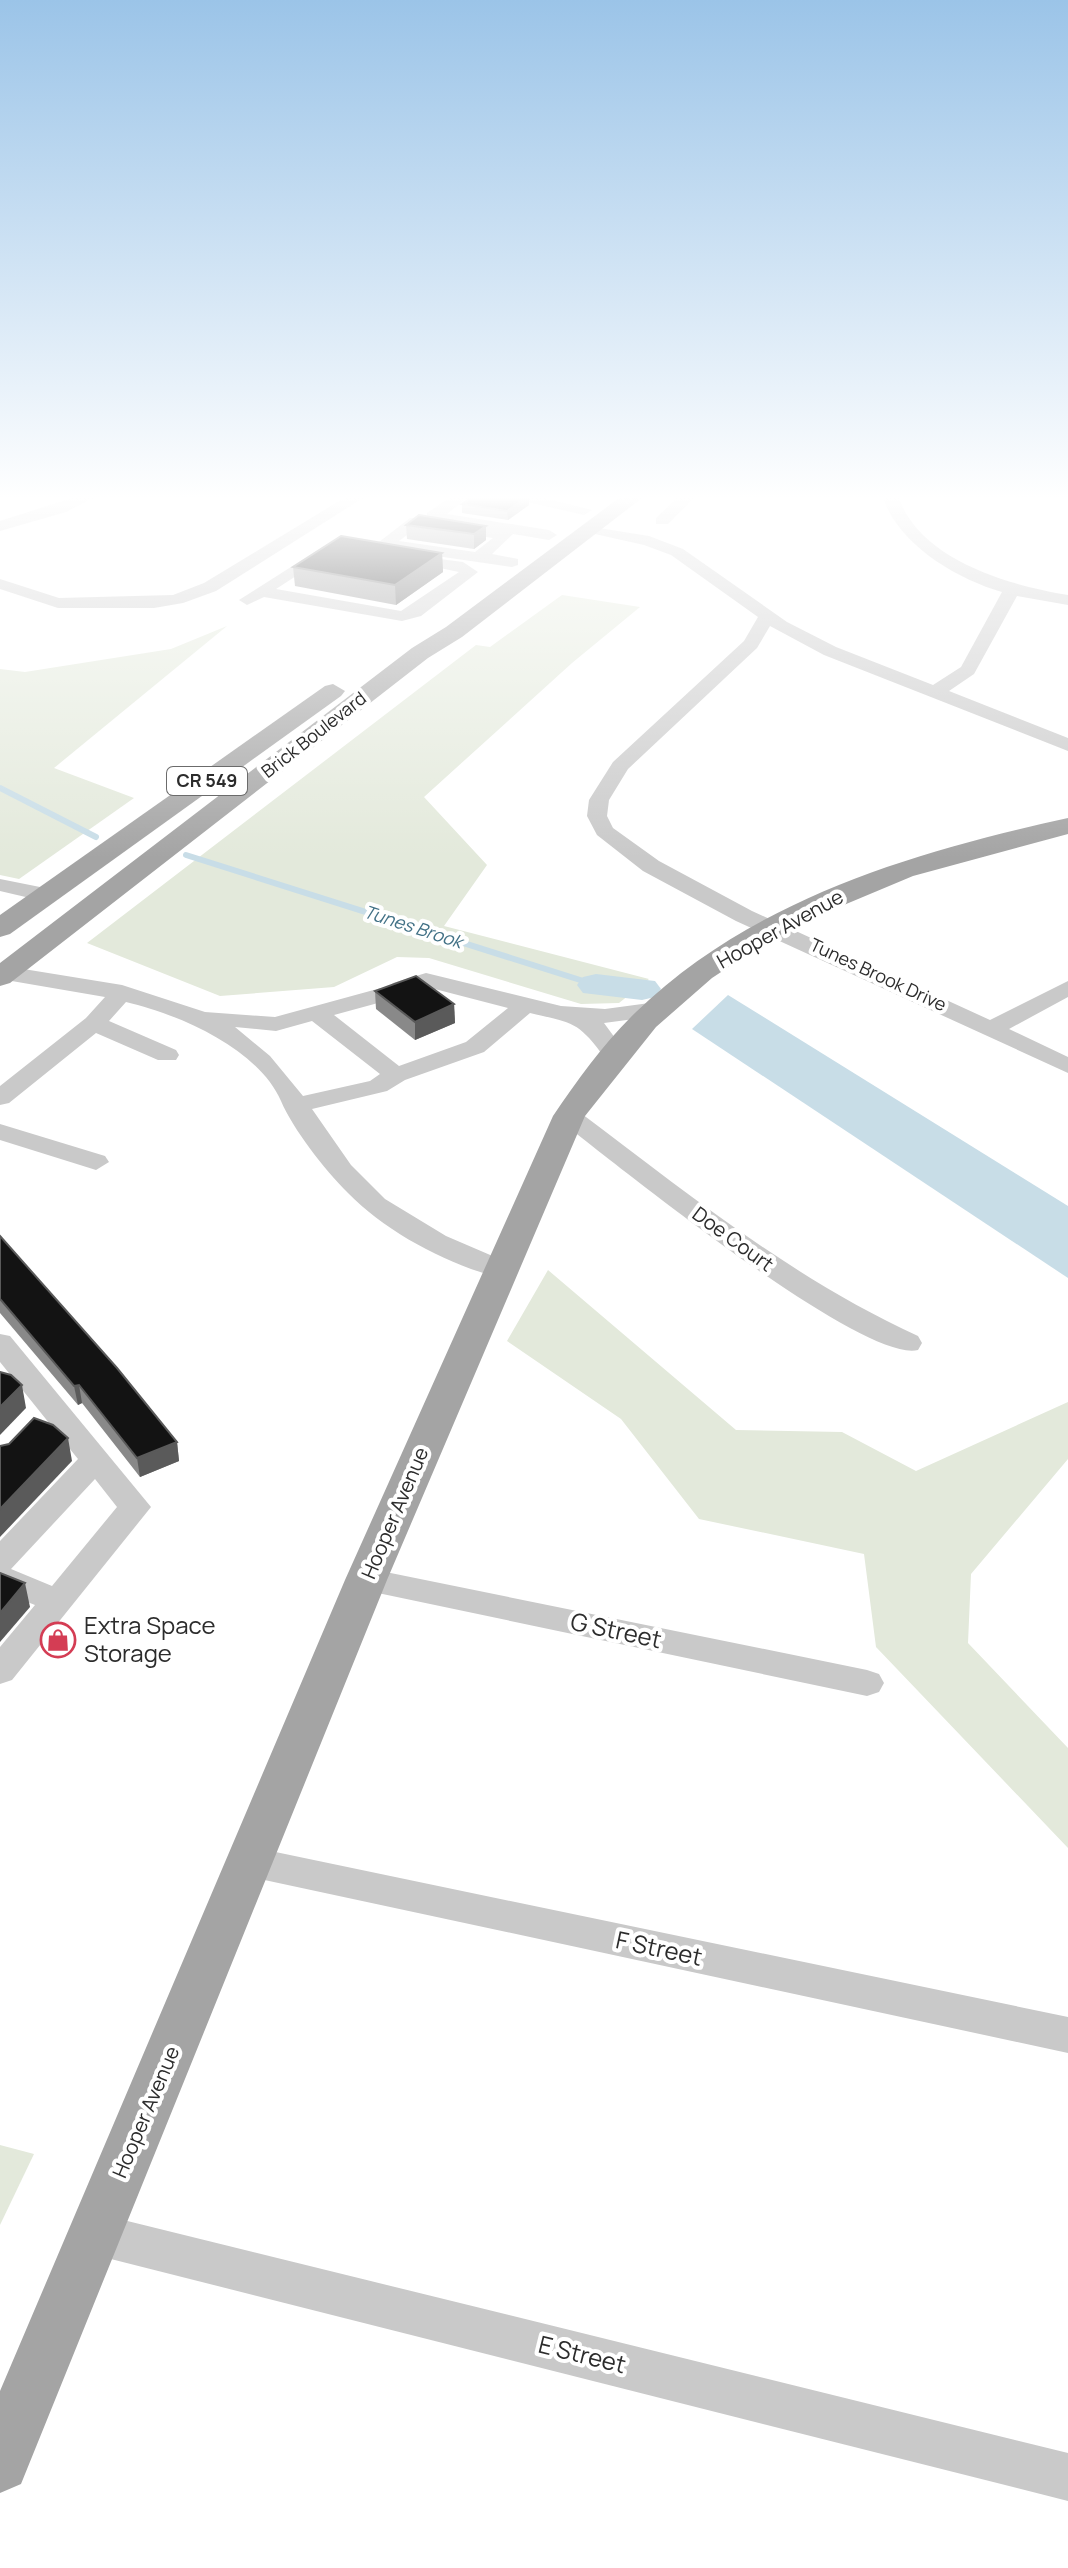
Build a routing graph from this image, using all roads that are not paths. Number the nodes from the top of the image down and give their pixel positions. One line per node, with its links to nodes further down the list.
1 (330, 618): 7 (street)
2 (443, 618): 7 (main road, Brick Boulevard / CR 549)
3 (470, 618): 7 (main road, Brick Boulevard / CR 549)
4 (766, 618): 15 (street, Tunes Brook Drive)
5 (770, 618): 8 (street)
6 (997, 618): 8 (street)
7 (417, 643): 12 (main road, Brick Boulevard / CR 549); 16 (main road, Brick Boulevard / CR 549)
8 (934, 693): 9 (street)
9 (1068, 745)
10 (1068, 826): 15 (main road, Hooper Avenue)
11 (0, 885): 12 (street)
12 (46, 895): 13 (main road); 14 (main road, Brick Boulevard / CR 549)
13 (0, 914)
14 (0, 928)
15 (772, 929): 20 (main road, Hooper Avenue); 25 (street, Tunes Brook Drive)
16 (2, 974): 18 (street)
17 (1068, 988): 25 (street)
18 (122, 992): 22 (street); 24 (street)
19 (525, 1005): 21 (street); 23 (street); 29 (street)
20 (657, 1009): 23 (street); 26 (main road, Hooper Avenue)
21 (317, 1014): 22 (street); 29 (street)
22 (196, 1016): 31 (street)
23 (581, 1018): 26 (street)
24 (94, 1023): 27 (street); 30 (street)
25 (991, 1029): 28 (street, Tunes Brook Drive)
26 (614, 1053): 32 (main road, Hooper Avenue)
27 (167, 1055)
28 (1068, 1066)
29 (396, 1075): 31 (street)
30 (0, 1098)
31 (294, 1106): 35 (street)
32 (569, 1116): 35 (main road, Hooper Avenue); 36 (street, Doe Court)
33 (0, 1132): 34 (street)
34 (96, 1162)
35 (501, 1270): 41 (main road, Hooper Avenue)
36 (908, 1343)
37 (4, 1355): 38 (street)
38 (96, 1459): 39 (street); 42 (street)
39 (0, 1561)
40 (0, 1578): 42 (street)
41 (366, 1580): 44 (street, G Street); 45 (main road, Hooper Avenue)
42 (57, 1601): 43 (street)
43 (0, 1671)
44 (867, 1683)
45 (251, 1862): 46 (street, F Street); 47 (main road, Hooper Avenue)
46 (1068, 2035)
47 (95, 2234): 48 (main road, Hooper Avenue); 49 (street, E Street)
48 (0, 2463)
49 (1068, 2477)

